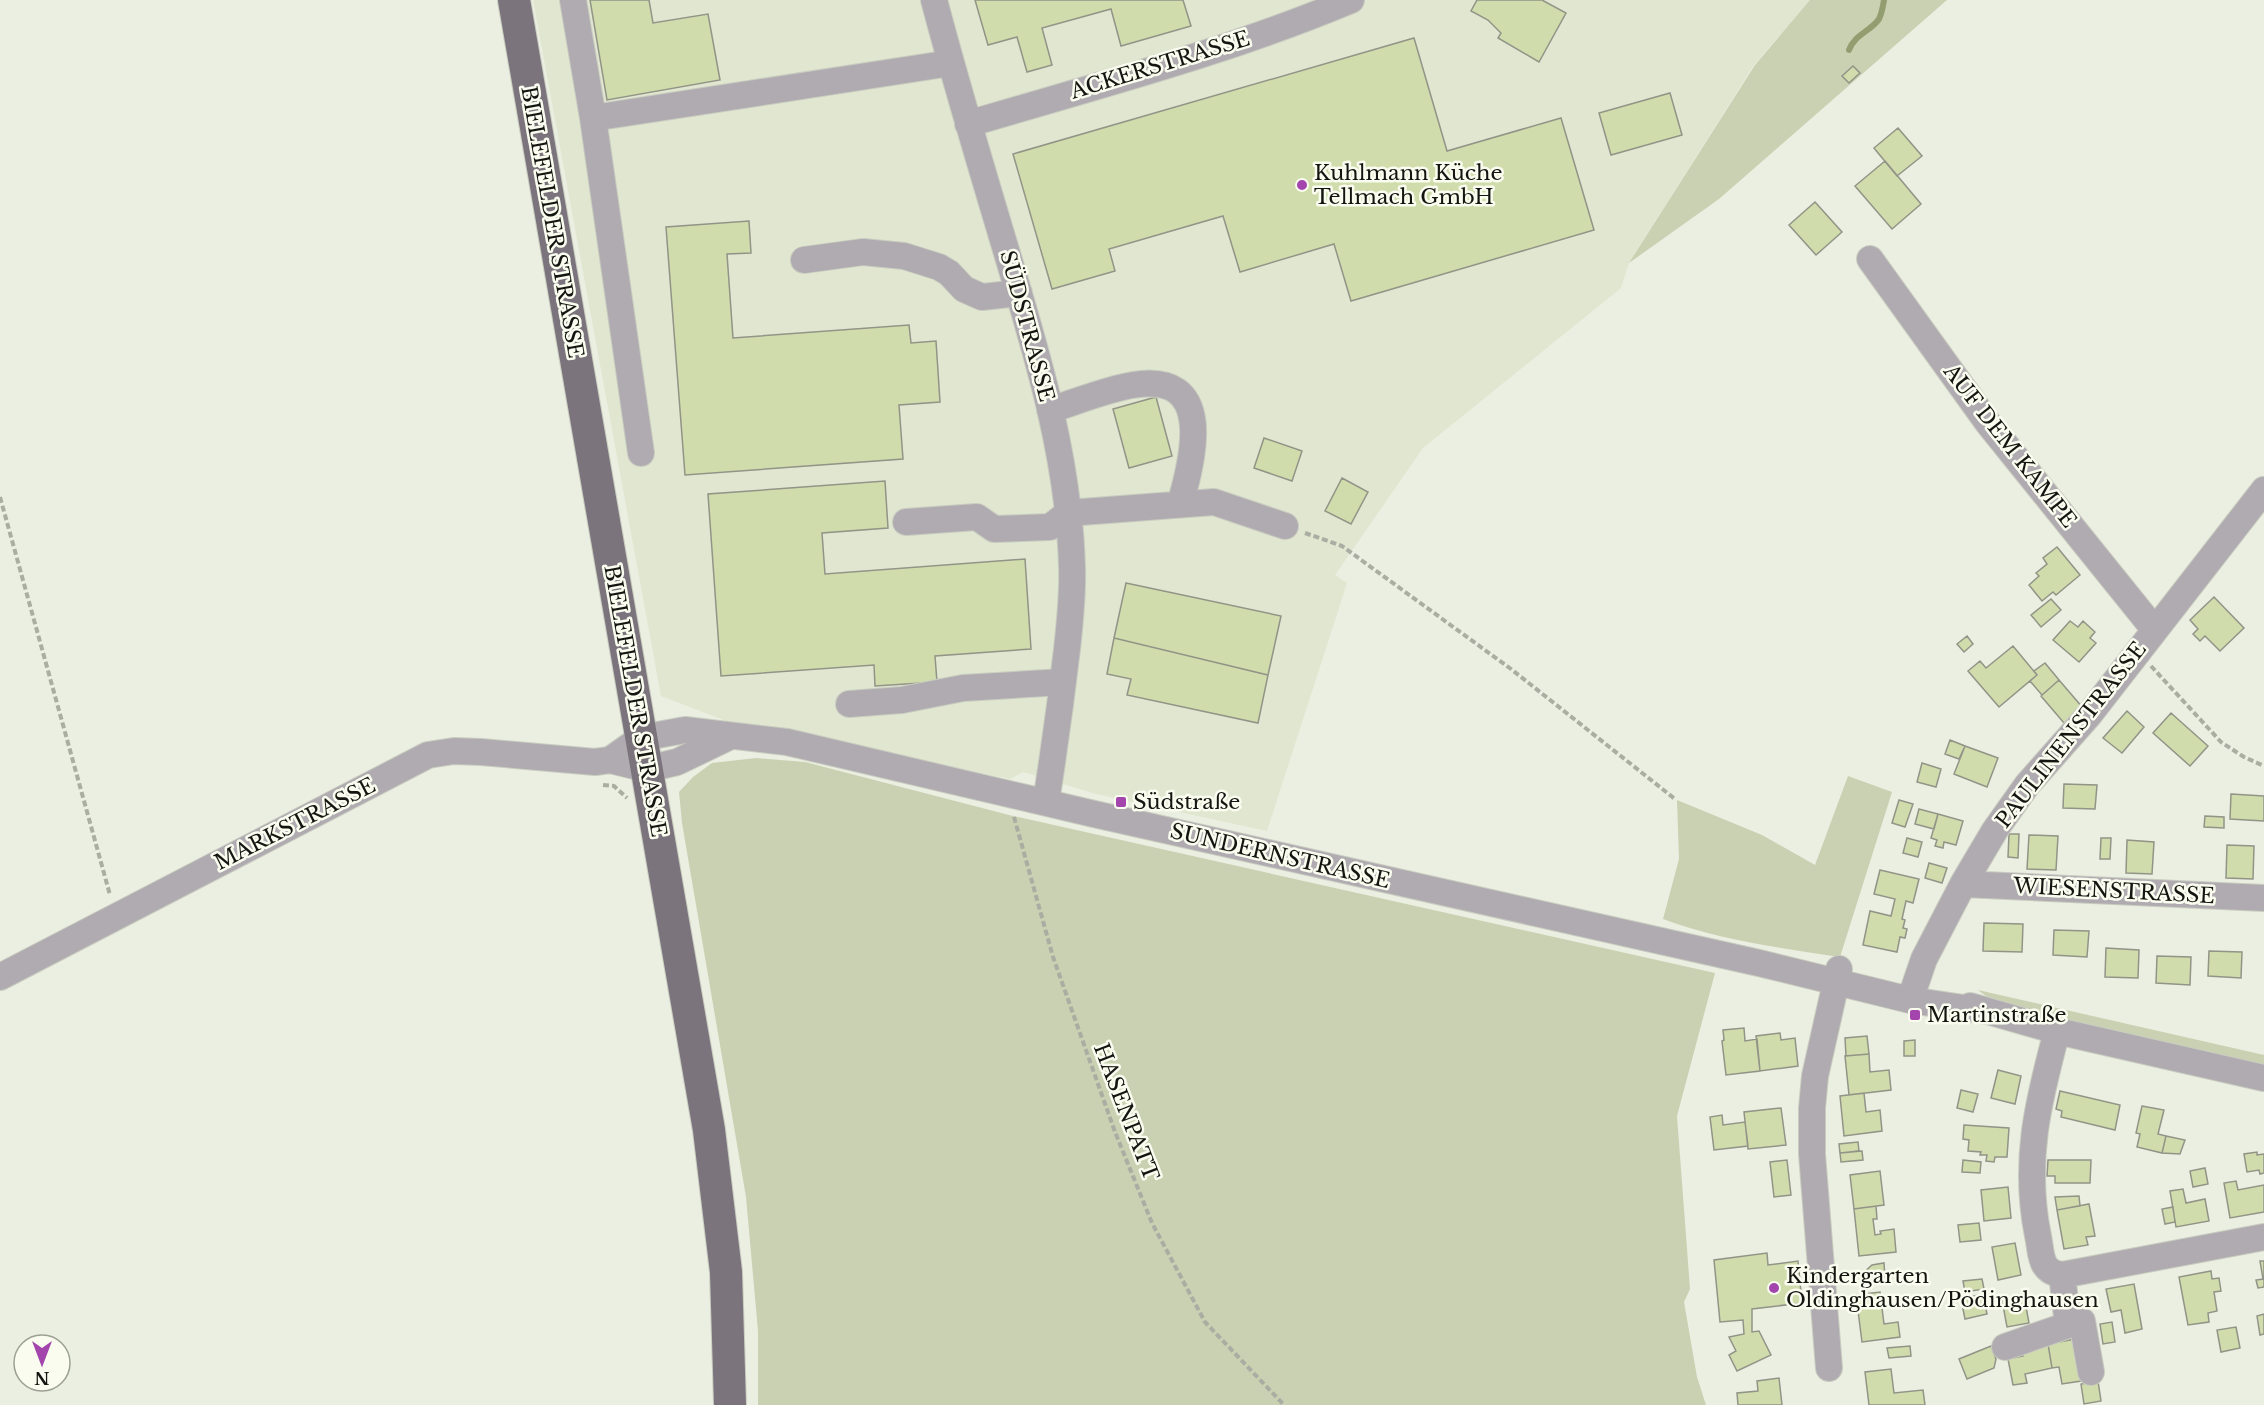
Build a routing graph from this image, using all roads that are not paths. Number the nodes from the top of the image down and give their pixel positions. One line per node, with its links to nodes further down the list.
1 (514, 0): 22 (main road, BIELEFELDER STRASSE)
2 (573, 0): 6 (street)
3 (934, 0): 5 (street, SÜDSTRASSE)
4 (1350, 0): 7 (street, ACKERSTRASSE)
5 (951, 63): 6 (street); 7 (street, SÜDSTRASSE)
6 (592, 118): 12 (street)
7 (968, 124): 10 (street, SÜDSTRASSE)
8 (1870, 259): 18 (street, AUF DEM KAMPE)
9 (804, 260): 10 (street)
10 (1019, 293): 11 (street, SÜDSTRASSE)
11 (1050, 410): 14 (street); 15 (street, SÜDSTRASSE)
12 (641, 453)
13 (2264, 490): 18 (street, PAULINENSTRASSE)
14 (1180, 504): 15 (street); 17 (street)
15 (1068, 513): 16 (street); 19 (street, SÜDSTRASSE)
16 (906, 522)
17 (1285, 526)
18 (2154, 629): 26 (street, PAULINENSTRASSE)
19 (1063, 682): 20 (street); 25 (street, SÜDSTRASSE)
20 (849, 704)
21 (731, 736): 22 (street, SUNDERNSTRASSE); 24 (street); 25 (street, SUNDERNSTRASSE)
22 (642, 738): 23 (street); 24 (main road, BIELEFELDER STRASSE)
23 (610, 760): 24 (street, MARKSTRASSE); 29 (street, MARKSTRASSE)
24 (649, 781): 39 (main road, BIELEFELDER STRASSE)
25 (1046, 802): 28 (street, SUNDERNSTRASSE)
26 (1963, 884): 27 (street, WIESENSTRASSE); 30 (street, PAULINENSTRASSE)
27 (2264, 898)
28 (1837, 975): 30 (street, SUNDERNSTRASSE); 37 (street)
29 (0, 977)
30 (1912, 992): 31 (street, SUNDERNSTRASSE)
31 (2057, 1031): 32 (street, SUNDERNSTRASSE); 34 (street)
32 (2264, 1078)
33 (2264, 1237): 34 (street)
34 (2062, 1275): 35 (street)
35 (2068, 1325): 36 (street); 38 (street)
36 (2005, 1347)
37 (1829, 1368)
38 (2091, 1372)
39 (730, 1405)

